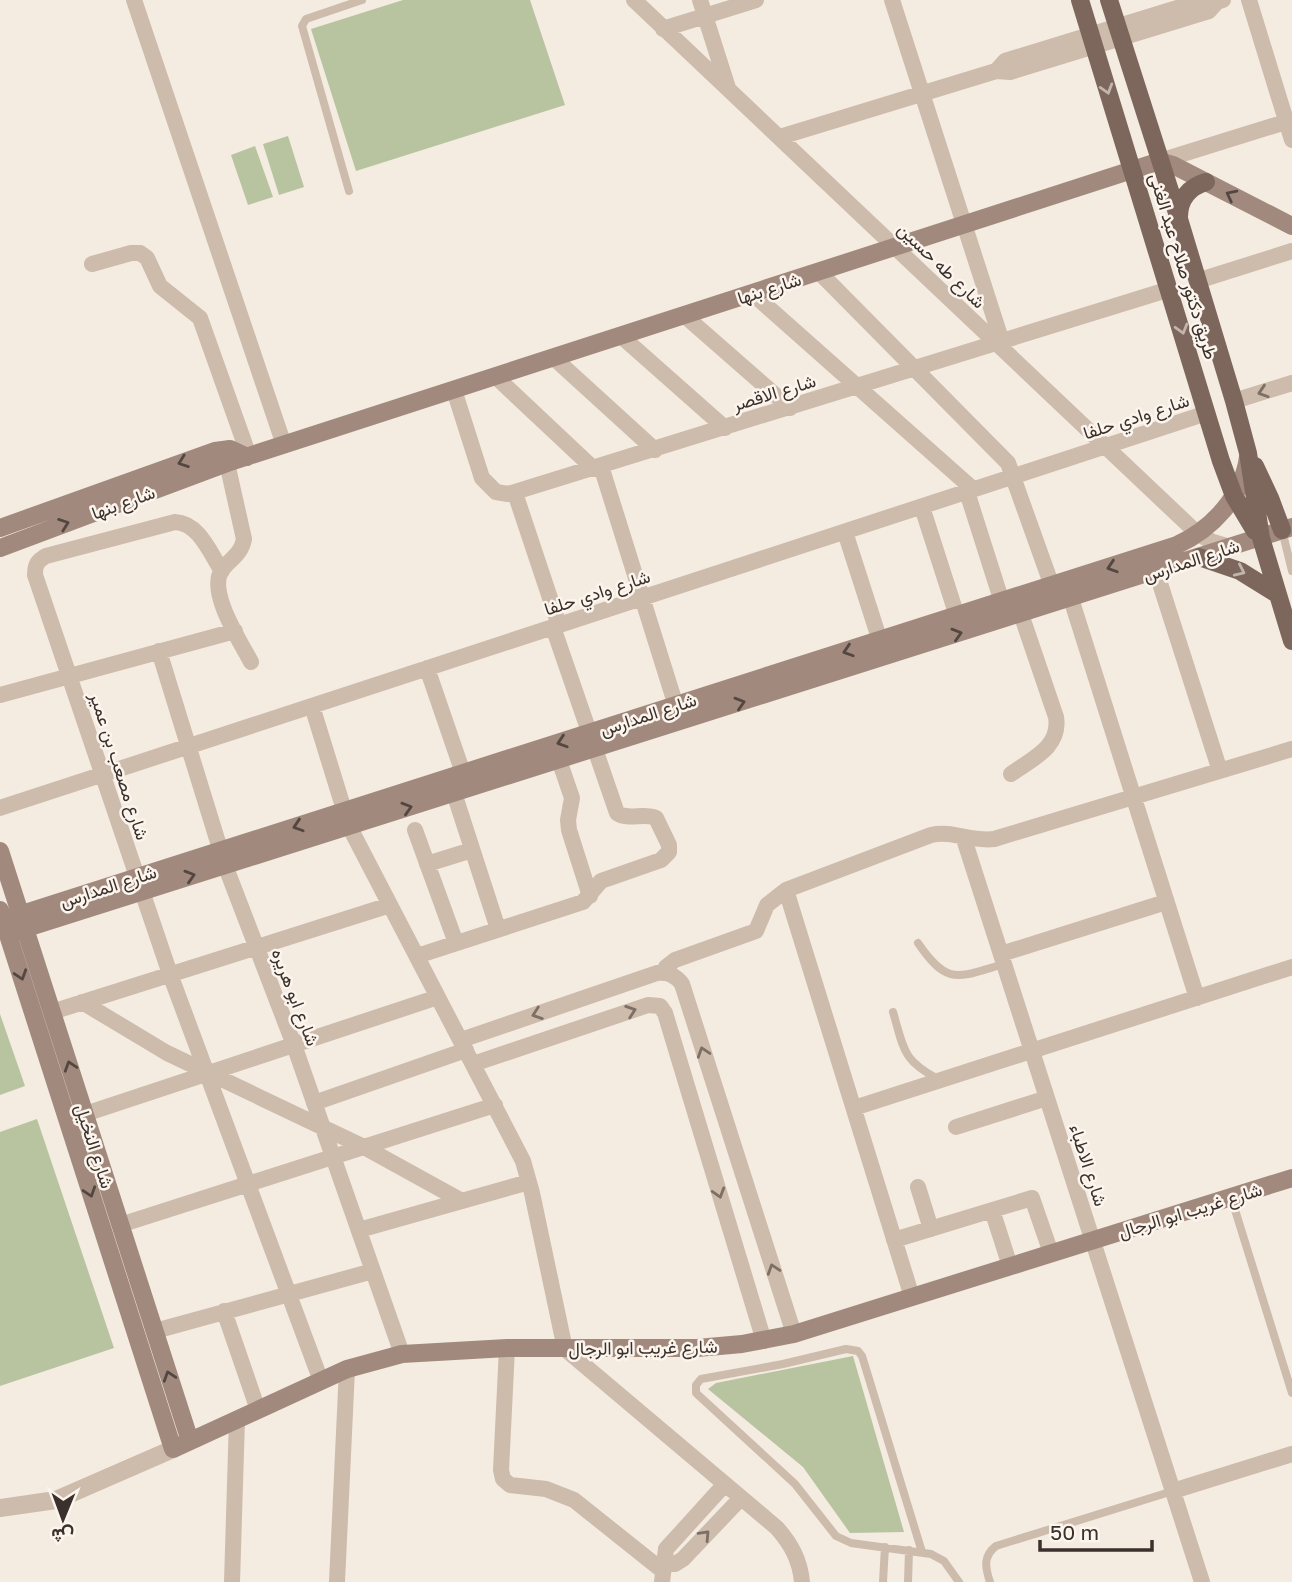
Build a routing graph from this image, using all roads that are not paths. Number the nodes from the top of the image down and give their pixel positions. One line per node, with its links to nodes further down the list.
1 (134, 0): 46 (street)
2 (362, 0): 22 (lane)
3 (634, 0): 11 (street, شارع طه حسين)
4 (756, 0): 10 (street)
5 (892, 0): 15 (street)
6 (1080, 0): 13 (main road, طريق دكتور صلاح عبد الغنى)
7 (1109, 0): 12 (main road, طريق دكتور صلاح عبد الغنى)
8 (1249, 0): 16 (street)
9 (1214, 1): 12 (street)
10 (703, 8): 11 (street); 14 (street)
11 (663, 29): 14 (street, شارع طه حسين)
12 (1119, 32): 13 (street); 19 (main road, طريق دكتور صلاح عبد الغنى)
13 (1092, 40): 15 (street); 20 (main road, طريق دكتور صلاح عبد الغنى, one-way to 20)
14 (729, 92): 17 (street, شارع طه حسين)
15 (922, 93): 17 (street); 24 (street)
16 (1289, 121): 18 (street); 19 (street, شارع بنها)
17 (780, 137): 26 (street, شارع طه حسين)
18 (1292, 140)
19 (1160, 161): 20 (main road, شارع بنها); 21 (main road); 23 (main road, طريق دكتور صلاح عبد الغنى)
20 (1133, 170): 24 (main road, شارع بنها); 31 (main road, طريق دكتور صلاح عبد الغنى)
21 (1206, 182): 23 (main road); 25 (main road, one-way to 21)
22 (349, 191)
23 (1180, 219): 30 (main road, طريق دكتور صلاح عبد الغنى)
24 (965, 225): 26 (main road, شارع بنها); 35 (street)
25 (1292, 226)
26 (896, 247): 29 (main road, شارع بنها); 35 (street, شارع طه حسين)
27 (1292, 251): 30 (street)
28 (92, 264): 50 (street)
29 (819, 272): 32 (main road, شارع بنها); 37 (street)
30 (1197, 281): 42 (main road, طريق دكتور صلاح عبد الغنى)
31 (1170, 289): 35 (street, شارع الاقصر); 44 (main road, طريق دكتور صلاح عبد الغنى, one-way to 44)
32 (753, 293): 33 (main road, شارع بنها); 40 (street)
33 (685, 316): 34 (main road, شارع بنها); 43 (street)
34 (621, 336): 36 (main road, شارع بنها); 45 (street)
35 (999, 342): 37 (street, شارع الاقصر); 47 (street, شارع طه حسين)
36 (554, 358): 38 (main road, شارع بنها); 48 (street)
37 (915, 369): 40 (street, شارع الاقصر); 53 (street)
38 (496, 377): 41 (main road, شارع بنها); 52 (street)
39 (1292, 383): 42 (street, one-way to 42)
40 (859, 386): 43 (street, شارع الاقصر); 54 (street)
41 (454, 390): 46 (main road, شارع بنها); 55 (street)
42 (1234, 401): 49 (main road, طريق دكتور صلاح عبد الغنى)
43 (790, 408): 45 (street, شارع الاقصر)
44 (1207, 414): 47 (street, شارع وادي حلفا); 56 (main road, طريق دكتور صلاح عبد الغنى)
45 (725, 428): 48 (street, شارع الاقصر)
46 (284, 445): 50 (main road, شارع بنها)
47 (1106, 446): 53 (street, شارع وادي حلفا); 61 (street, شارع طه حسين)
48 (655, 450): 52 (street, شارع الاقصر)
49 (1248, 453): 56 (main road, شارع المدارس); 59 (main road); 62 (main road, طريق دكتور صلاح عبد الغنى)
50 (248, 456): 51 (main road, شارع بنها); 58 (main road, شارع بنها, one-way to 58)
51 (227, 463): 64 (main road, شارع بنها, one-way to 51); 66 (street)
52 (597, 468): 55 (street, شارع الاقصر); 71 (street)
53 (1014, 476): 54 (street, شارع وادي حلفا); 69 (street)
54 (971, 491): 57 (street, شارع وادي حلفا); 72 (street)
55 (514, 493): 75 (street)
56 (1234, 496): 61 (main road, شارع المدارس); 62 (main road, طريق دكتور صلاح عبد الغنى)
57 (922, 506): 60 (street, شارع وادي حلفا); 74 (street)
58 (0, 528)
59 (1287, 529): 62 (main road, شارع المدارس); 68 (lane)
60 (845, 532): 71 (street, شارع وادي حلفا); 77 (street)
61 (1198, 534): 63 (street, شارع طه حسين); 69 (main road, شارع المدارس, one-way to 69)
62 (1261, 538): 63 (main road, شارع المدارس); 70 (main road, طريق دكتور صلاح عبد الغنى)
63 (1230, 547): 65 (main road, شارع المدارس)
64 (0, 548)
65 (1199, 557): 67 (main road, شارع المدارس); 70 (main road, one-way to 70)
66 (222, 571): 76 (street); 82 (street, شارع مصعب بن عمير)
67 (1156, 571): 69 (main road, شارع المدارس); 90 (street)
68 (1292, 571)
69 (1062, 589): 72 (main road, شارع المدارس); 73 (main road, شارع المدارس); 95 (street)
70 (1277, 594): 78 (main road, طريق دكتور صلاح عبد الغنى)
71 (642, 598): 75 (street, شارع وادي حلفا); 85 (street)
72 (1002, 602): 74 (main road, شارع المدارس)
73 (1021, 614): 86 (main road, شارع المدارس, one-way to 73); 93 (street)
74 (957, 616): 77 (main road, شارع المدارس)
75 (556, 626): 81 (street, شارع وادي حلفا); 86 (street)
76 (235, 631): 79 (street); 80 (street)
77 (880, 641): 85 (main road, شارع المدارس, one-way to 85)
78 (1292, 641)
79 (159, 652): 82 (street); 87 (street, شارع ابو هريره)
80 (251, 662)
81 (427, 668): 84 (street, شارع وادي حلفا); 91 (street)
82 (69, 676): 83 (street); 92 (street, شارع مصعب بن عمير)
83 (0, 695)
84 (312, 706): 87 (street, شارع وادي حلفا); 97 (street)
85 (676, 706): 86 (main road, شارع المدارس)
86 (590, 741): 89 (main road, شارع المدارس); 91 (main road, شارع المدارس, one-way to 91); 106 (street)
87 (189, 746): 92 (street, شارع وادي حلفا); 102 (street, شارع ابو هريره)
88 (1292, 750): 90 (street)
89 (559, 760): 94 (main road, شارع المدارس); 106 (street)
90 (1220, 771): 95 (street)
91 (463, 773): 97 (main road, شارع المدارس)
92 (103, 774): 96 (street, شارع وادي حلفا); 104 (street, شارع مصعب بن عمير)
93 (1011, 774)
94 (454, 793): 97 (main road, شارع المدارس, one-way to 94); 100 (street)
95 (1133, 797): 99 (street); 107 (street)
96 (0, 808)
97 (347, 818): 102 (main road, شارع المدارس); 108 (street)
98 (415, 831): 103 (street)
99 (964, 839): 105 (street); 115 (street, شارع الاطباء)
100 (472, 850): 103 (street); 110 (street)
101 (0, 851): 109 (main road, شارع النخيل)
102 (223, 858): 104 (main road, شارع المدارس); 113 (street, شارع ابو هريره)
103 (427, 864): 111 (street)
104 (138, 884): 109 (main road, شارع المدارس); 118 (street, شارع مصعب بن عمير)
105 (786, 890): 117 (street); 132 (street)
106 (590, 896): 110 (street)
107 (1166, 902): 115 (street); 120 (street)
108 (390, 905): 113 (street); 114 (street)
109 (11, 921): 122 (main road, شارع النخيل); 168 (main road, شارع النخيل, one-way to 168)
110 (498, 929): 111 (street)
111 (456, 943): 114 (street)
112 (918, 943): 115 (lane)
113 (256, 947): 118 (street); 124 (street, شارع ابو هريره)
114 (417, 956): 119 (street)
115 (1003, 959): 126 (street, شارع الاطباء)
116 (1292, 967): 120 (street)
117 (664, 972): 125 (street, one-way to 125); 157 (street, one-way to 117)
118 (170, 974): 121 (street); 127 (street, شارع مصعب بن عمير)
119 (439, 997): 124 (street); 125 (street)
120 (1197, 998): 126 (street)
121 (82, 1002): 122 (street); 127 (street)
122 (52, 1012): 133 (main road, شارع النخيل, one-way to 122)
123 (893, 1012): 128 (lane)
124 (294, 1045): 127 (street); 130 (street, شارع ابو هريره)
125 (467, 1051): 130 (street); 131 (street); 158 (street, one-way to 158)
126 (1032, 1051): 128 (street); 129 (street, شارع الاطباء)
127 (209, 1073): 133 (street); 134 (street); 140 (street, شارع مصعب بن عمير)
128 (941, 1080): 132 (street)
129 (1047, 1098): 135 (street); 149 (street, شارع الاطباء)
130 (314, 1103): 134 (street, شارع ابو هريره)
131 (495, 1105): 136 (street); 139 (street)
132 (854, 1108): 148 (street)
133 (85, 1114): 145 (main road, شارع النخيل)
134 (323, 1128): 136 (street); 137 (street, شارع ابو هريره)
135 (956, 1128)
136 (364, 1147): 137 (street); 143 (street)
137 (333, 1157): 140 (street); 147 (street, شارع ابو هريره)
138 (1292, 1178): 142 (main road, شارع غريب ابو الرجال)
139 (529, 1182): 143 (street); 160 (street)
140 (249, 1184): 145 (street); 153 (street, شارع مصعب بن عمير)
141 (918, 1187): 146 (street)
142 (1231, 1197): 149 (main road, شارع غريب ابو الرجال); 164 (lane)
143 (462, 1201): 147 (street)
144 (992, 1210): 146 (street); 150 (street); 151 (street)
145 (120, 1225): 156 (main road, شارع النخيل)
146 (931, 1229): 148 (street)
147 (359, 1230): 152 (street, شارع ابو هريره)
148 (894, 1240): 154 (street)
149 (1092, 1240): 150 (main road, شارع غريب ابو الرجال); 171 (street, شارع الاطباء)
150 (1051, 1253): 151 (main road, شارع غريب ابو الرجال)
151 (1010, 1266): 154 (main road, شارع غريب ابو الرجال)
152 (373, 1271): 153 (street); 161 (street, شارع ابو هريره)
153 (289, 1294): 155 (street); 163 (street, شارع مصعب بن عمير)
154 (912, 1297): 157 (main road, شارع غريب ابو الرجال)
155 (224, 1311): 156 (street); 165 (street)
156 (155, 1331): 167 (main road, شارع النخيل, one-way to 156)
157 (794, 1334): 158 (main road, شارع غريب ابو الرجال)
158 (764, 1341): 160 (main road, شارع غريب ابو الرجال)
159 (507, 1348): 160 (main road, شارع غريب ابو الرجال); 161 (main road, شارع غريب ابو الرجال); 177 (street)
160 (565, 1349): 170 (street)
161 (402, 1354): 162 (main road, شارع غريب ابو الرجال)
162 (346, 1369): 163 (main road, شارع غريب ابو الرجال); 179 (street)
163 (321, 1381): 165 (main road, شارع غريب ابو الرجال)
164 (1292, 1393)
165 (258, 1410): 166 (main road, شارع غريب ابو الرجال)
166 (237, 1419): 167 (main road, شارع غريب ابو الرجال); 178 (street)
167 (190, 1441): 168 (main road, شارع غريب ابو الرجال)
168 (173, 1449): 173 (street, شارع غريب ابو الرجال)
169 (1292, 1454): 171 (street)
170 (724, 1484): 172 (street); 177 (street)
171 (1173, 1491): 184 (lane); 185 (street, شارع الاطباء)
172 (741, 1497): 177 (street, one-way to 172); 180 (street)
173 (0, 1508)
174 (885, 1547): 175 (lane); 176 (lane); 181 (lane)
175 (909, 1550): 176 (lane); 182 (lane)
176 (922, 1552): 183 (lane)
177 (663, 1572)
178 (232, 1582)
179 (337, 1582)
180 (802, 1582)
181 (883, 1582)
182 (908, 1582)
183 (959, 1582)
184 (990, 1582)
185 (1202, 1582)

